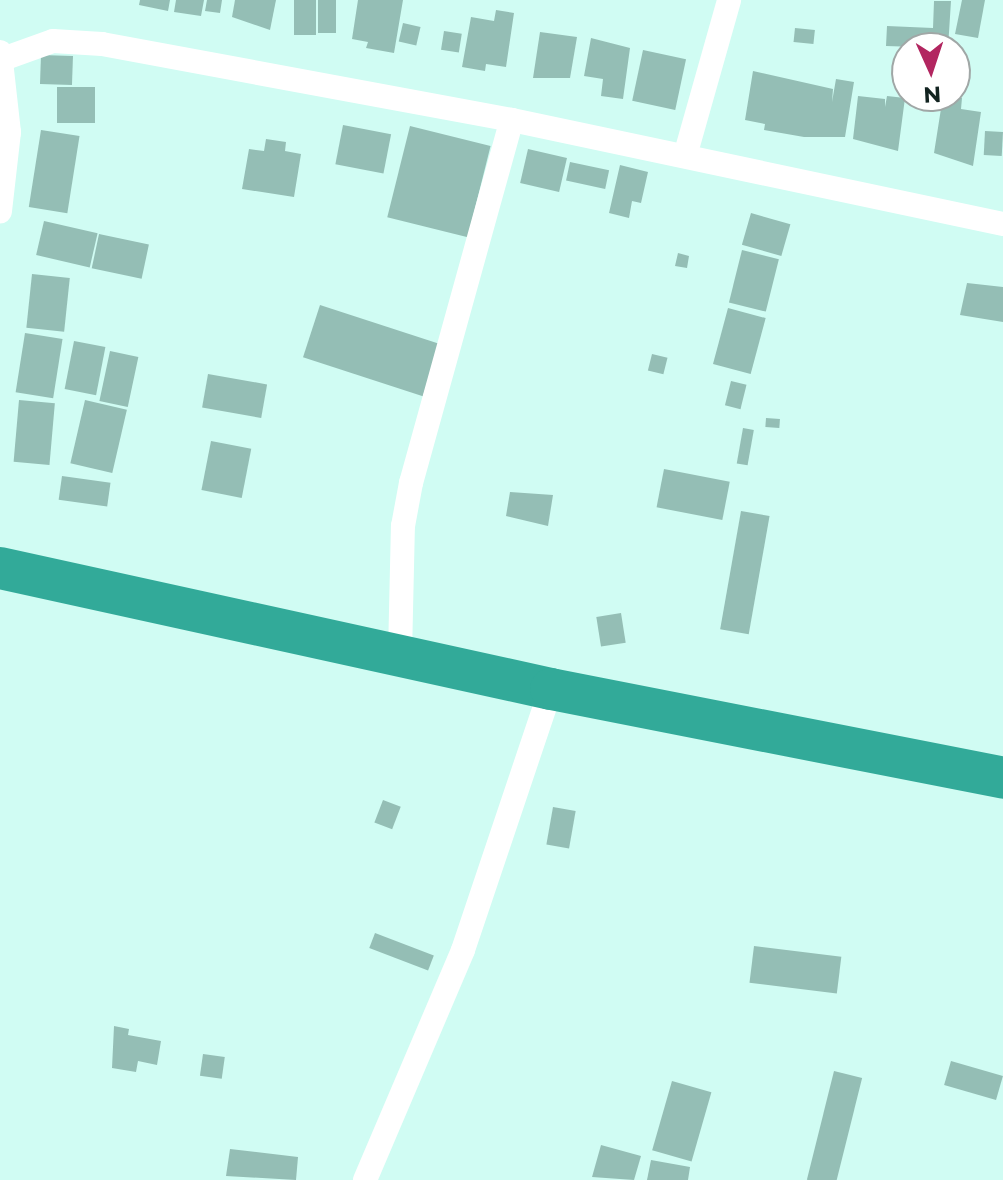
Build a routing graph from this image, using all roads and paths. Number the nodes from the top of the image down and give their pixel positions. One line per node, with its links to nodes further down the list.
1 (729, 0): 4 (street)
2 (2, 55): 3 (street); 5 (street)
3 (512, 120): 4 (street); 8 (street)
4 (685, 156): 6 (street)
5 (0, 211)
6 (1003, 224)
7 (0, 568): 8 (highway)
8 (400, 655): 9 (highway)
9 (551, 689): 10 (highway); 11 (street)
10 (1003, 778)
11 (365, 1180)

